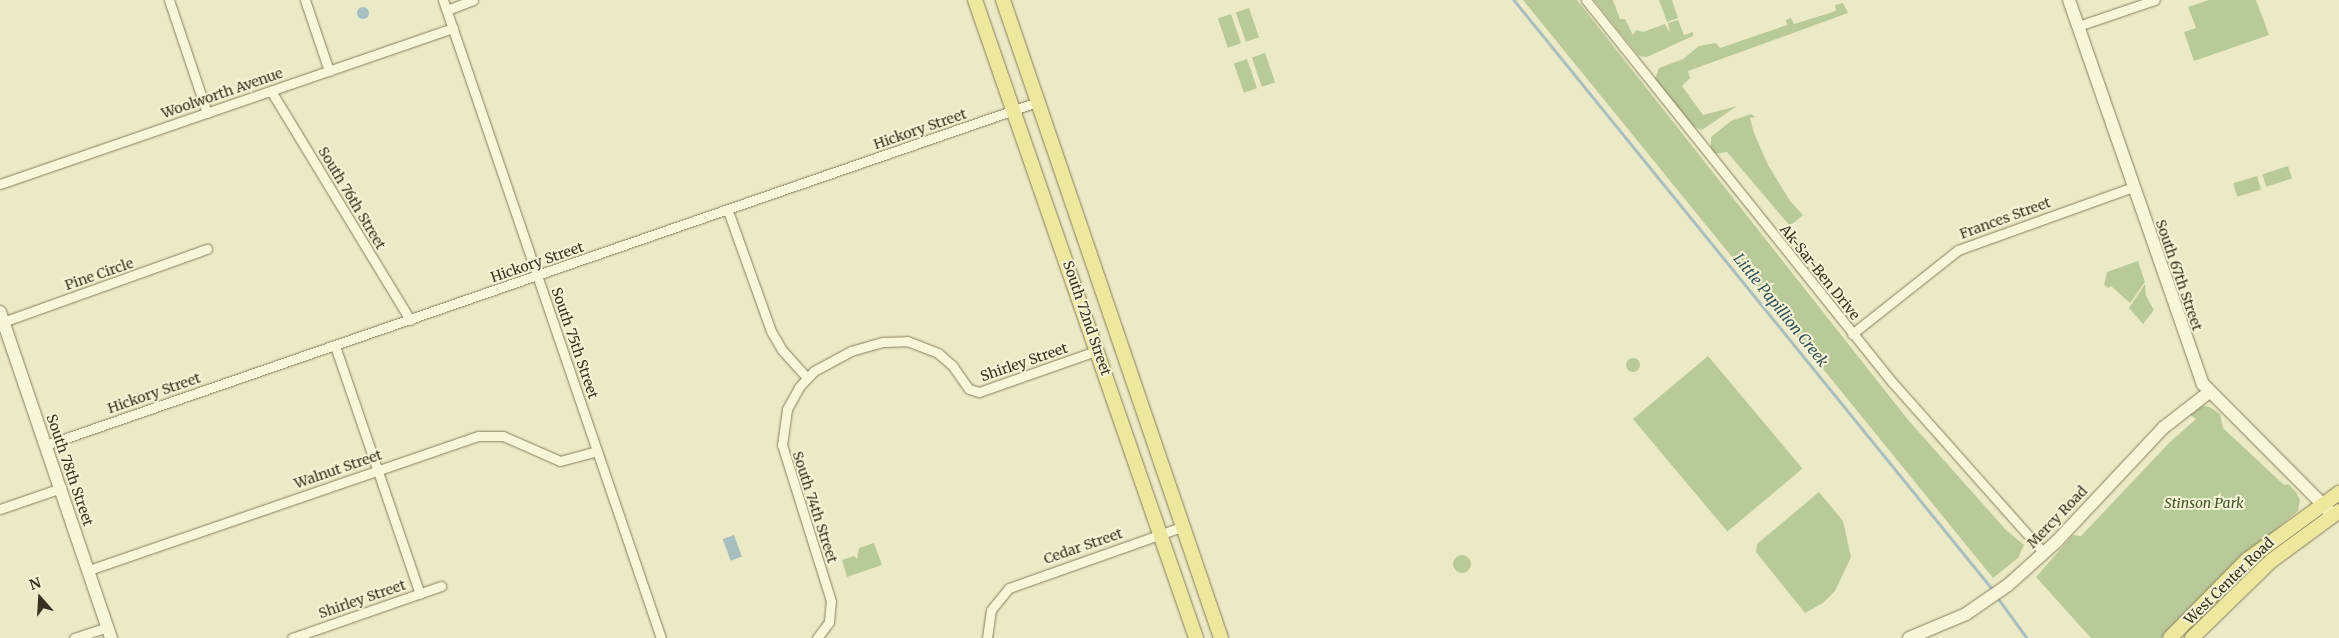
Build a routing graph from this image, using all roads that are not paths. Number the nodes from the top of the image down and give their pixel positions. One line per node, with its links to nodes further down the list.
1 (169, 0): 17 (street)
2 (305, 0): 13 (street)
3 (443, 0): 10 (street, South 75th Street)
4 (473, 0): 10 (street)
5 (975, 0): 16 (main road, South 72nd Street)
6 (1003, 0): 15 (main road, South 72nd Street)
7 (1586, 0): 25 (street, Ak-Sar-Ben Drive)
8 (2069, 0): 11 (main road, South 67th Street)
9 (2155, 0): 11 (street)
10 (447, 10): 12 (street, South 75th Street)
11 (2078, 26): 19 (main road, South 67th Street)
12 (453, 28): 13 (street, Woolworth Avenue); 22 (street, South 75th Street)
13 (329, 71): 14 (street, Woolworth Avenue)
14 (271, 91): 17 (street, Woolworth Avenue); 24 (street, South 76th Street)
15 (1037, 102): 16 (street, Hickory Street); 38 (main road, South 72nd Street)
16 (1013, 110): 20 (street, Hickory Street); 27 (main road, South 72nd Street)
17 (207, 113): 18 (street, Woolworth Avenue)
18 (0, 184)
19 (2133, 187): 25 (street, Frances Street); 29 (main road, South 67th Street)
20 (728, 211): 22 (street, Hickory Street); 28 (street)
21 (207, 249): 23 (street, Pine Circle)
22 (538, 276): 24 (street, Hickory Street); 31 (street, South 75th Street)
23 (1, 319): 30 (main road, South 78th Street)
24 (410, 320): 26 (street, Hickory Street)
25 (1852, 334): 40 (street, Ak-Sar-Ben Drive)
26 (335, 346): 30 (street, Hickory Street); 32 (street)
27 (1098, 350): 28 (street, Shirley Street); 39 (main road, South 72nd Street)
28 (807, 378): 49 (street, South 74th Street)
29 (2208, 393): 35 (main road, South 67th Street); 40 (main road, Mercy Road)
30 (46, 445): 33 (main road, South 78th Street)
31 (597, 451): 32 (street, Walnut Street); 48 (street, South 75th Street)
32 (378, 470): 41 (street, Walnut Street); 43 (street)
33 (61, 488): 36 (street); 41 (main road, South 78th Street)
34 (2339, 493): 35 (main road, West Center Road)
35 (2322, 503): 37 (main road, South 67th Street); 54 (main road, West Center Road)
36 (0, 509)
37 (2336, 513): 55 (main road, West Center Road)
38 (1181, 527): 39 (street, Cedar Street); 52 (main road, South 72nd Street)
39 (1161, 533): 50 (street, Cedar Street); 51 (main road, South 72nd Street)
40 (2044, 552): 45 (main road, Mercy Road)
41 (89, 570): 44 (main road, South 78th Street)
42 (441, 586): 43 (street, Shirley Street)
43 (420, 594): 47 (street, Shirley Street)
44 (110, 632): 46 (street)
45 (1930, 634): 53 (main road, Mercy Road)
46 (74, 638)
47 (292, 638)
48 (661, 638)
49 (818, 638)
50 (987, 638)
51 (1196, 638)
52 (1221, 638)
53 (1909, 638)
54 (2170, 638)
55 (2192, 638)

